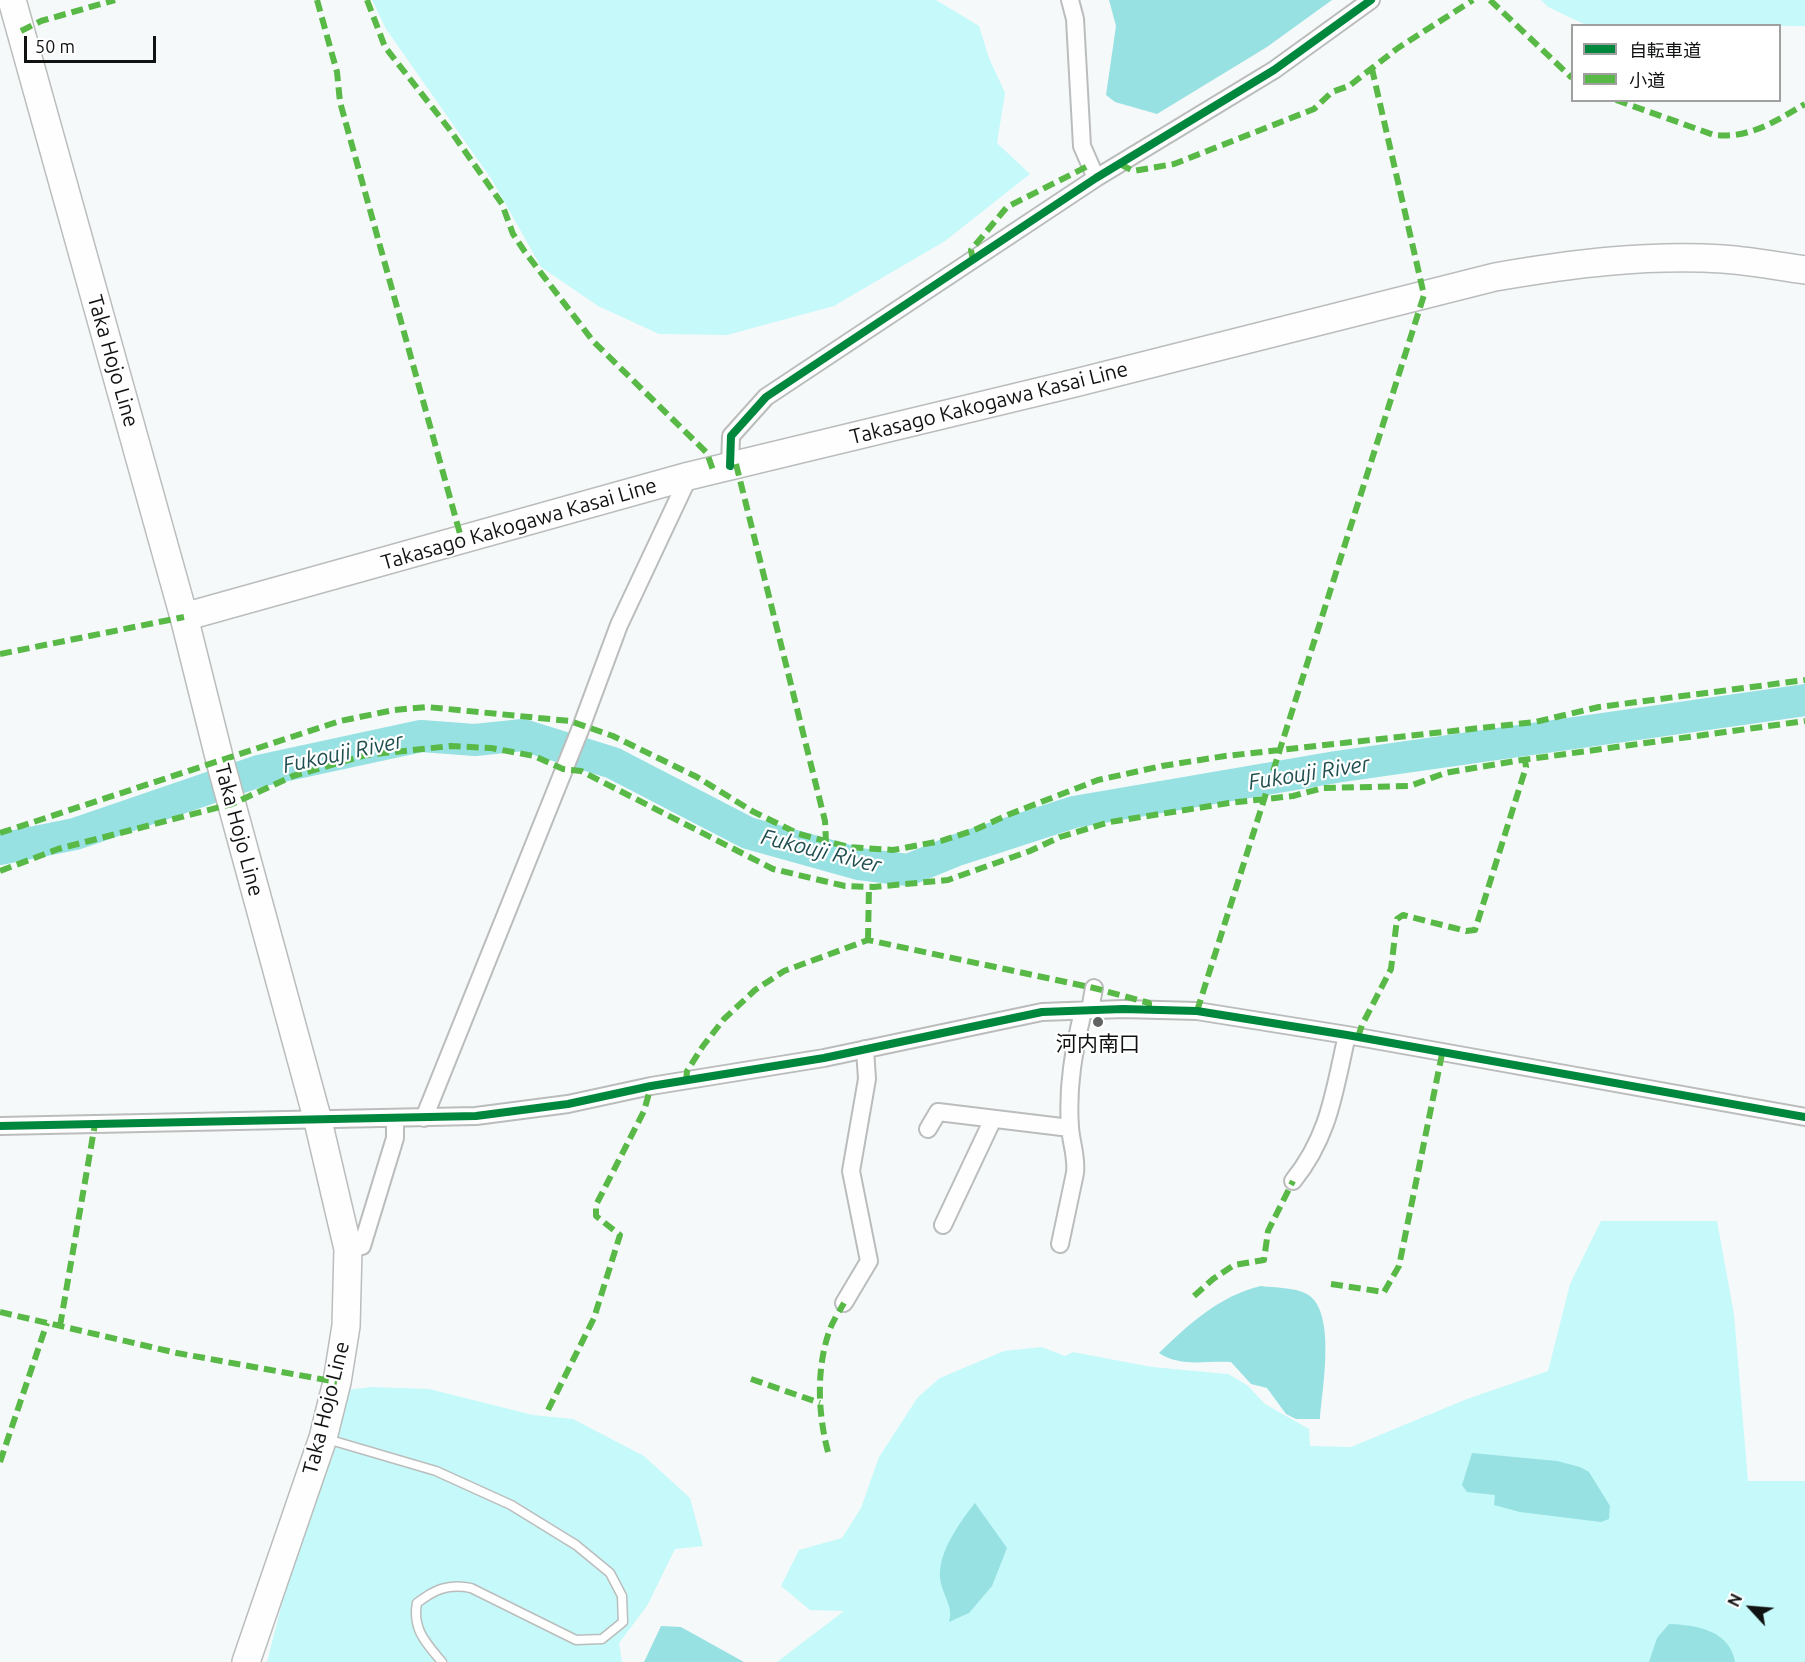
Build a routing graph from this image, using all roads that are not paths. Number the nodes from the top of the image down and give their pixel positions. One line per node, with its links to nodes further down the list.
1 (12, 0): 8 (main road, Taka Hojo Line)
2 (1070, 0): 4 (street)
3 (1371, 0): 4 (street)
4 (1096, 178): 6 (street)
5 (1805, 270): 6 (main road, Takasago Kakogawa Kasai Line)
6 (730, 465): 7 (main road, Takasago Kakogawa Kasai Line)
7 (689, 476): 8 (main road, Takasago Kakogawa Kasai Line); 14 (street)
8 (184, 617): 17 (main road, Taka Hojo Line)
9 (1094, 988): 10 (street)
10 (1086, 1011): 11 (street); 12 (street); 19 (street)
11 (1347, 1035): 13 (street); 21 (street)
12 (865, 1049): 14 (street); 25 (street)
13 (1805, 1117)
14 (423, 1118): 15 (street)
15 (395, 1119): 17 (street); 24 (street)
16 (993, 1119): 19 (street); 20 (street); 22 (street)
17 (318, 1121): 18 (street); 24 (main road, Taka Hojo Line)
18 (0, 1126)
19 (1070, 1128): 23 (street)
20 (928, 1129)
21 (1293, 1181)
22 (943, 1225)
23 (1060, 1244)
24 (348, 1249): 26 (main road, Taka Hojo Line)
25 (844, 1303)
26 (323, 1438): 27 (main road, Taka Hojo Line); 28 (lane)
27 (246, 1662)
28 (442, 1662)

